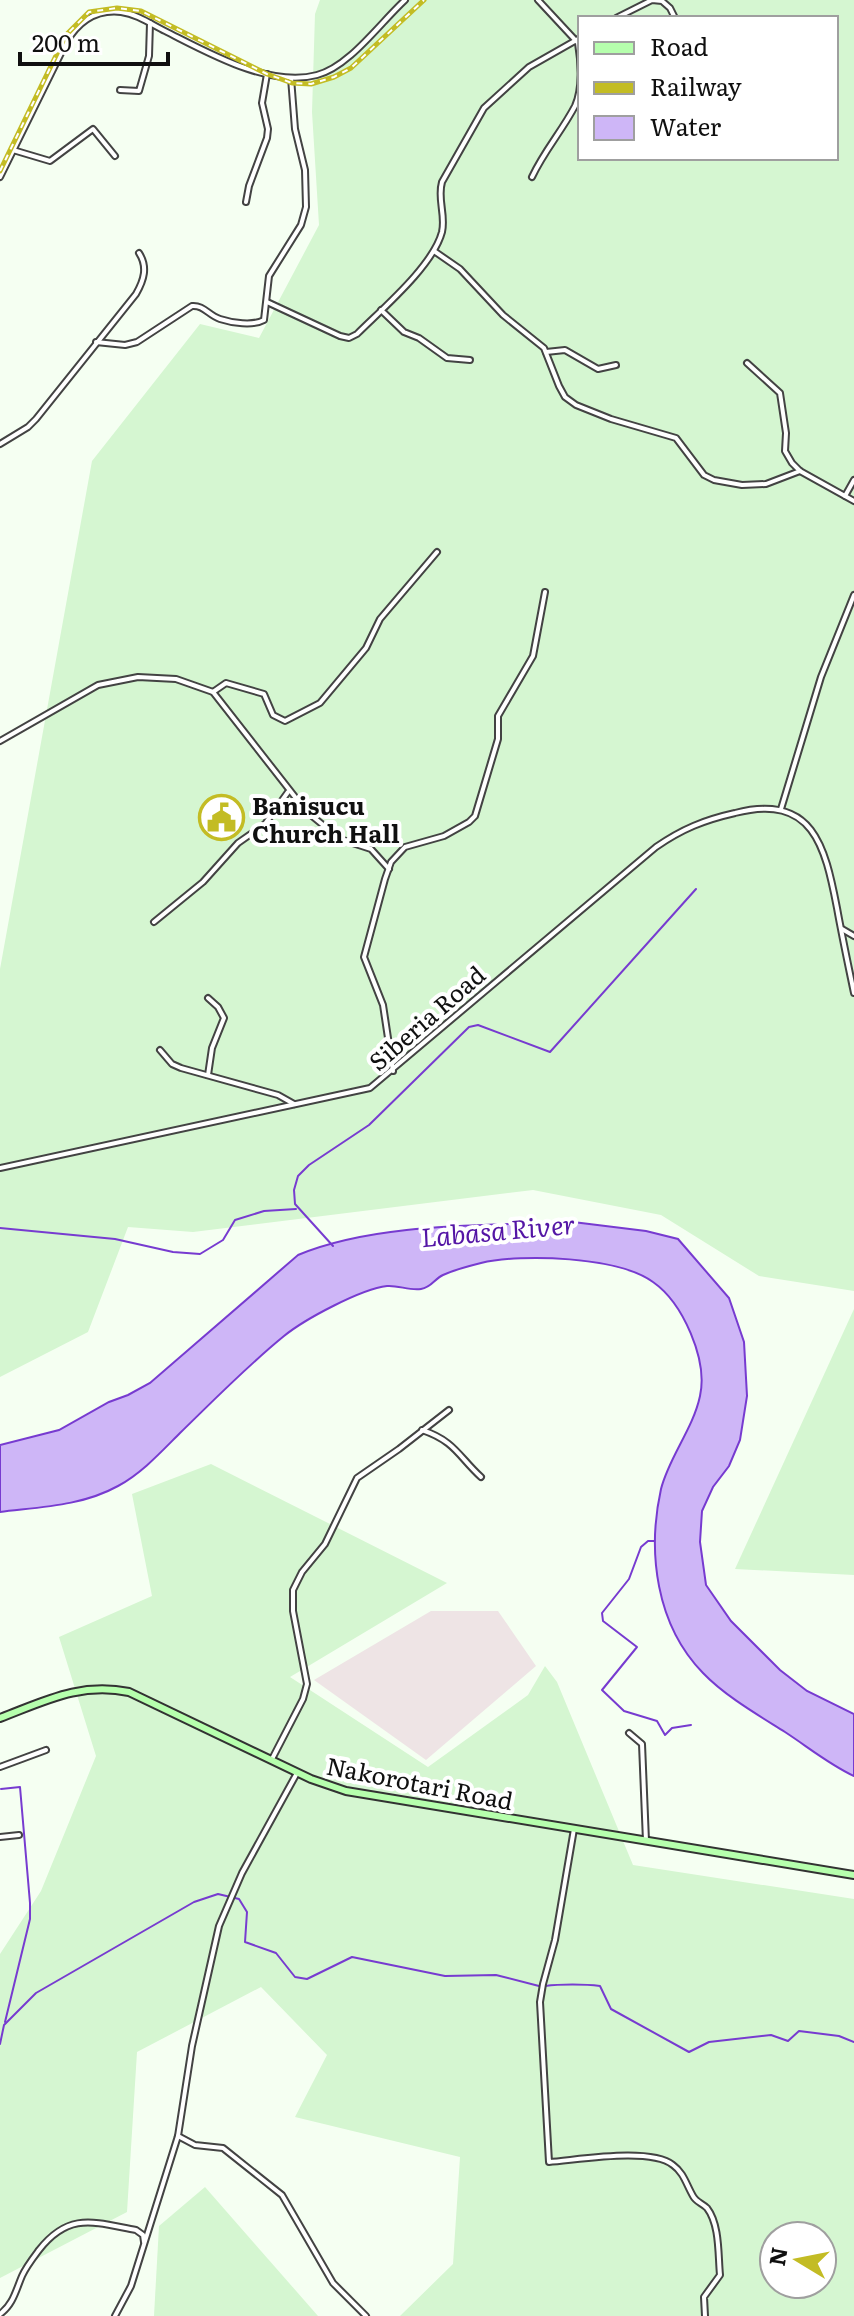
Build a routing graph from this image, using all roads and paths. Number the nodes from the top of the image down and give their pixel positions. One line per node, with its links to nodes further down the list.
1 (405, 0): 10 (street)
2 (538, 0): 8 (street)
3 (643, 0): 4 (street)
4 (636, 7): 5 (street); 6 (street)
5 (620, 16)
6 (674, 16)
7 (150, 23): 9 (street); 11 (street); 13 (street)
8 (578, 39): 18 (street)
9 (267, 74): 10 (street); 17 (street)
10 (291, 78): 20 (street)
11 (120, 90)
12 (578, 95): 16 (street)
13 (13, 150): 14 (street); 15 (street)
14 (115, 156)
15 (0, 177)
16 (532, 177)
17 (246, 202)
18 (434, 251): 21 (street); 23 (street)
19 (139, 253): 22 (street)
20 (267, 302): 21 (street); 22 (street)
21 (381, 310): 24 (street)
22 (96, 342): 27 (street)
23 (546, 352): 26 (street); 28 (street)
24 (470, 360)
25 (747, 363): 28 (street)
26 (616, 365)
27 (0, 444)
28 (800, 471): 30 (street)
29 (854, 480): 30 (street)
30 (845, 496): 31 (street)
31 (854, 501)
32 (437, 552): 35 (street)
33 (545, 592): 39 (street)
34 (854, 595): 38 (street)
35 (213, 692): 36 (street); 37 (street)
36 (0, 741)
37 (288, 792): 39 (street); 40 (street)
38 (781, 809): 41 (street); 46 (street, Siberia Road)
39 (389, 869): 46 (street)
40 (154, 922)
41 (841, 928): 42 (street); 43 (street)
42 (854, 936)
43 (854, 993)
44 (208, 998): 47 (street)
45 (160, 1050): 47 (street)
46 (393, 1071): 48 (street, Siberia Road)
47 (208, 1076): 48 (street)
48 (294, 1104): 49 (street, Siberia Road)
49 (0, 1168)
50 (449, 1410): 51 (street)
51 (422, 1430): 52 (street); 56 (street)
52 (481, 1477)
53 (0, 1718): 56 (street, Nakorotari Road)
54 (629, 1733): 62 (street)
55 (46, 1750): 57 (street)
56 (272, 1759): 58 (street, Nakorotari Road)
57 (0, 1767)
58 (297, 1773): 59 (street, Nakorotari Road); 64 (street)
59 (574, 1829): 62 (street, Nakorotari Road); 69 (street)
60 (19, 1835): 61 (street)
61 (0, 1837)
62 (646, 1841): 63 (street, Nakorotari Road)
63 (854, 1875)
64 (178, 2136): 65 (street); 68 (street)
65 (144, 2245): 66 (street); 67 (street)
66 (0, 2314)
67 (115, 2316)
68 (366, 2316)
69 (705, 2316)

